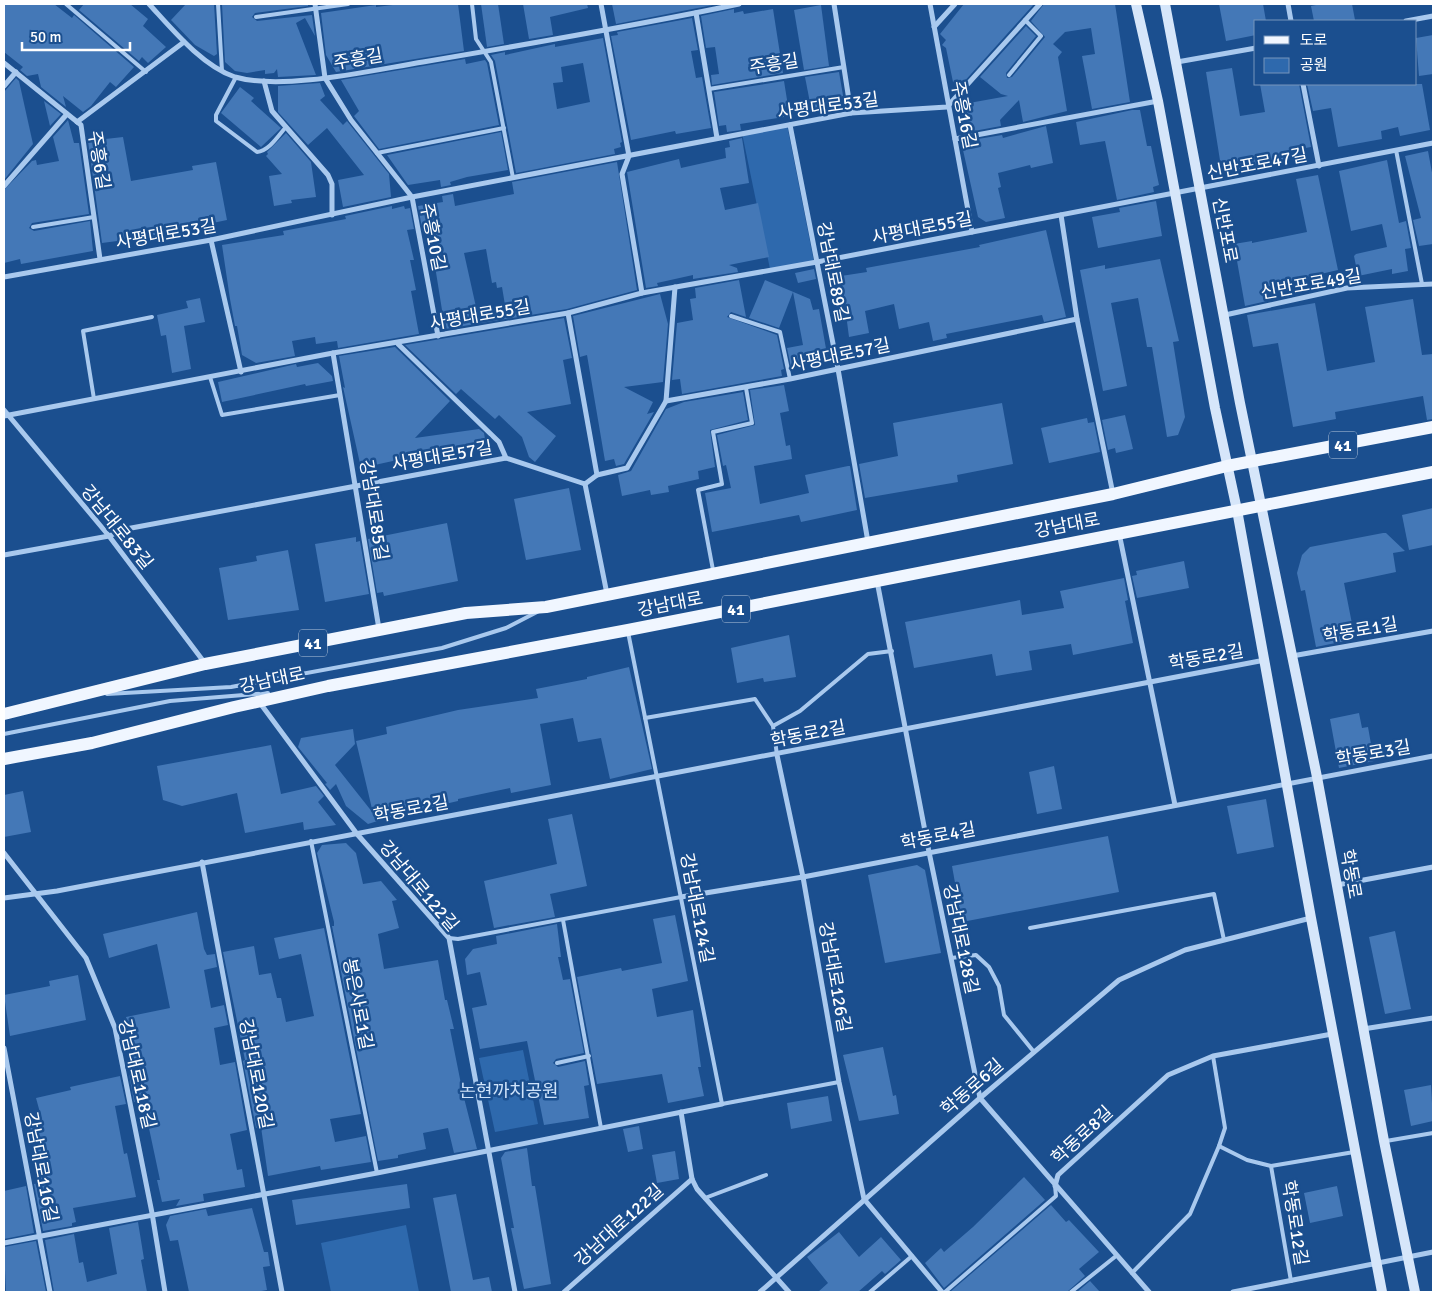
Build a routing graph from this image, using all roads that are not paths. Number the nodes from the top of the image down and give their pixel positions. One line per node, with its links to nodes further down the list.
1 (66, 4): 32 (lane)
2 (149, 4): 24 (street, 주흥길)
3 (218, 4): 30 (lane)
4 (348, 4): 15 (lane)
5 (472, 4): 26 (lane)
6 (601, 4): 23 (street)
7 (739, 4): 16 (street, 주흥길)
8 (834, 4): 29 (street)
9 (930, 4): 22 (street, 주흥16길)
10 (955, 4): 22 (street)
11 (1040, 4): 19 (street)
12 (1136, 4): 40 (main road)
13 (1165, 4): 27 (main road, 신반포로)
14 (1288, 4): 20 (street)
15 (315, 6): 18 (lane); 35 (street)
16 (696, 13): 23 (street, 주흥길); 39 (street)
17 (1433, 16): 21 (street)
18 (256, 17)
19 (1025, 20): 33 (lane); 41 (street)
20 (1291, 20)
21 (1411, 20)
22 (934, 27): 41 (street, 주흥16길)
23 (607, 31): 26 (street, 주흥길); 53 (street)
24 (184, 42): 30 (street, 주흥길); 32 (street)
25 (1254, 48): 27 (street)
26 (484, 52): 35 (street, 주흥길); 47 (lane)
27 (1177, 62): 57 (main road, 신반포로)
28 (4, 63): 31 (street, 주흥6길)
29 (844, 67): 39 (lane, 주흥길); 42 (street)
30 (222, 71): 34 (street, 주흥길)
31 (16, 72): 38 (street); 43 (street, 주흥6길)
32 (146, 72): 44 (street)
33 (1009, 75)
34 (236, 77): 36 (street, 주흥길); 46 (lane)
35 (325, 78): 36 (street, 주흥길); 52 (street, 주흥10길)
36 (264, 81): 46 (street)
37 (1303, 85): 54 (street, 신반포로47길)
38 (4, 86)
39 (709, 89): 48 (street)
40 (1158, 102): 49 (street); 58 (main road)
41 (947, 107): 42 (street, 사평대로53길); 49 (street, 주흥16길)
42 (851, 113): 45 (street, 사평대로53길)
43 (67, 114): 44 (street, 주흥6길); 56 (street, 주흥6길)
44 (77, 122): 62 (street, 주흥6길)
45 (790, 125): 48 (street, 사평대로53길); 67 (street, 강남대로89길)
46 (286, 127): 60 (street)
47 (504, 128): 52 (lane); 55 (lane)
48 (717, 138): 53 (street, 사평대로53길)
49 (956, 139): 64 (street, 주흥16길)
50 (1433, 143): 51 (street, 신반포로47길)
51 (1396, 150): 54 (street, 신반포로47길); 69 (lane)
52 (377, 153): 59 (street, 주흥10길)
53 (628, 156): 55 (street, 사평대로53길); 72 (street)
54 (1319, 166): 57 (street, 신반포로47길)
55 (514, 178): 59 (street, 사평대로53길)
56 (4, 186)
57 (1200, 189): 58 (street, 신반포로47길); 74 (main road, 신반포로)
58 (1174, 193): 61 (street, 사평대로55길); 94 (main road)
59 (412, 197): 60 (street, 사평대로53길); 78 (street, 주흥10길)
60 (332, 215): 65 (street, 사평대로53길)
61 (1061, 215): 64 (street, 사평대로55길); 77 (street, 강남대로)
62 (94, 217): 63 (lane, 주흥6길); 66 (street, 주흥6길)
63 (33, 227)
64 (972, 232): 67 (street, 사평대로55길)
65 (211, 240): 66 (street, 사평대로53길); 82 (street)
66 (100, 260): 68 (street, 사평대로53길)
67 (818, 262): 71 (street, 사평대로55길); 81 (street, 강남대로89길)
68 (4, 276)
69 (1422, 284): 70 (street, 신반포로49길); 74 (street, 신반포로49길)
70 (1433, 284)
71 (675, 287): 72 (street, 사평대로55길); 88 (street)
72 (642, 293): 73 (street, 사평대로55길)
73 (568, 313): 78 (street, 사평대로55길); 96 (street)
74 (1225, 315): 93 (main road, 신반포로)
75 (152, 316): 87 (lane)
76 (731, 316): 84 (lane)
77 (1078, 319): 81 (street, 사평대로57길); 99 (street, 강남대로)
78 (438, 336): 79 (street, 사평대로55길)
79 (398, 344): 80 (street, 사평대로55길); 92 (street)
80 (333, 353): 82 (street, 사평대로55길); 86 (street, 강남대로85길)
81 (838, 369): 84 (street, 사평대로57길); 104 (street, 강남대로89길)
82 (241, 372): 83 (street, 사평대로55길)
83 (210, 378): 86 (lane); 87 (street, 사평대로55길)
84 (790, 379): 85 (street, 사평대로57길)
85 (746, 388): 88 (street, 사평대로57길); 106 (lane, 강남대로)
86 (340, 395): 98 (street, 강남대로85길)
87 (94, 399): 90 (street, 사평대로55길)
88 (666, 401): 96 (street)
89 (4, 410): 90 (street, 강남대로83길)
90 (6, 416): 103 (street, 강남대로83길)
91 (1433, 427): 93 (main road, 강남대로 / 41)
92 (506, 458): 97 (street, 사평대로57길); 98 (street, 사평대로57길)
93 (1252, 462): 94 (main road, 강남대로 / 41); 100 (main road, 학동로)
94 (1227, 466): 99 (main road, 강남대로 / 41); 101 (main road)
95 (1433, 472): 100 (main road, 강남대로 / 41)
96 (597, 474): 97 (street)
97 (585, 484): 108 (street)
98 (356, 486): 103 (street, 사평대로57길); 110 (street, 강남대로85길)
99 (1113, 494): 104 (main road, 강남대로 / 41)
100 (1260, 505): 101 (main road, 강남대로 / 41); 114 (main road, 학동로)
101 (1237, 510): 102 (main road, 강남대로 / 41); 115 (main road)
102 (1119, 532): 107 (main road, 강남대로 / 41); 117 (street)
103 (109, 536): 105 (street, 사평대로57길); 116 (street, 강남대로83길)
104 (868, 543): 106 (main road, 강남대로 / 41)
105 (4, 555)
106 (713, 574): 108 (main road, 강남대로 / 41)
107 (877, 580): 111 (main road, 강남대로 / 41); 113 (street, 강남대로128길)
108 (607, 594): 109 (main road, 강남대로 / 41)
109 (546, 607): 110 (main road, 강남대로 / 41); 119 (lane)
110 (380, 630): 116 (main road, 강남대로 / 41)
111 (628, 630): 118 (main road, 강남대로 / 41); 122 (lane, 강남대로124길)
112 (1433, 631): 114 (street, 학동로1길)
113 (892, 651): 123 (lane); 124 (street, 강남대로128길)
114 (1291, 656): 130 (main road, 학동로)
115 (1265, 660): 117 (street, 학동로2길); 131 (main road)
116 (205, 664): 119 (main road, 강남대로 / 41)
117 (1150, 681): 124 (street, 학동로2길); 132 (street)
118 (328, 686): 120 (main road, 강남대로 / 41); 125 (lane)
119 (83, 695): 121 (main road, 강남대로 / 41)
120 (258, 702): 128 (main road, 강남대로 / 41); 133 (street, 강남대로122길)
121 (4, 714)
122 (646, 718): 123 (lane); 129 (lane, 강남대로124길)
123 (774, 726): 126 (lane)
124 (907, 729): 126 (street, 학동로2길); 135 (street, 강남대로128길)
125 (4, 734)
126 (777, 755): 129 (street, 학동로2길); 139 (street, 강남대로126길)
127 (1433, 756): 130 (street, 학동로3길)
128 (4, 759)
129 (656, 776): 133 (street, 학동로2길); 142 (lane, 강남대로124길)
130 (1317, 777): 131 (street, 학동로4길); 140 (main road, 학동로)
131 (1287, 784): 132 (street, 학동로4길); 144 (main road)
132 (1174, 804): 135 (street, 학동로4길)
133 (357, 834): 134 (street); 147 (street, 강남대로122길)
134 (311, 841): 137 (street); 169 (lane, 봉은사로1길)
135 (929, 852): 139 (street, 학동로4길); 149 (street, 강남대로128길)
136 (4, 853): 141 (street, 강남대로118길)
137 (202, 862): 141 (street); 173 (street, 강남대로120길)
138 (1433, 868): 140 (street)
139 (803, 877): 142 (street, 학동로4길); 158 (street, 강남대로126길)
140 (1336, 885): 151 (main road, 학동로)
141 (32, 892): 143 (street); 176 (street, 강남대로118길)
142 (681, 897): 145 (lane, 학동로4길); 160 (lane, 강남대로124길)
143 (4, 898)
144 (1311, 918): 148 (street, 학동로6길); 152 (main road)
145 (563, 920): 147 (lane, 학동로4길); 155 (lane)
146 (1030, 928): 148 (lane)
147 (449, 938): 166 (street, 강남대로122길)
148 (1224, 940): 154 (street, 학동로6길)
149 (951, 958): 154 (lane); 159 (street, 강남대로128길)
150 (1433, 1018): 151 (street)
151 (1363, 1029): 164 (main road, 학동로)
152 (1332, 1034): 156 (street, 학동로8길); 167 (main road)
153 (4, 1048): 177 (street, 강남대로116길)
154 (1034, 1052): 159 (street, 학동로6길)
155 (589, 1056): 157 (lane); 162 (lane)
156 (1213, 1056): 165 (lane); 172 (street, 학동로8길)
157 (557, 1063)
158 (840, 1082): 160 (lane); 175 (street, 강남대로126길)
159 (980, 1098): 172 (street, 강남대로128길); 175 (street, 학동로6길)
160 (722, 1104): 161 (street)
161 (681, 1112): 162 (street); 171 (street)
162 (601, 1128): 166 (street)
163 (1433, 1133): 164 (lane)
164 (1384, 1142): 182 (main road, 학동로)
165 (1220, 1146): 168 (lane, 학동로12길); 184 (lane)
166 (489, 1150): 169 (street); 190 (street, 강남대로122길)
167 (1354, 1152): 168 (lane); 183 (main road)
168 (1271, 1166): 186 (lane, 학동로12길)
169 (377, 1173): 173 (street)
170 (766, 1175): 174 (lane)
171 (692, 1178): 174 (street); 191 (street, 강남대로122길)
172 (1055, 1186): 181 (street, 강남대로128길); 195 (lane, 학동로8길)
173 (264, 1194): 176 (street); 189 (street, 강남대로120길)
174 (705, 1198): 185 (street)
175 (864, 1200): 180 (street, 강남대로126길); 185 (street, 학동로6길)
176 (152, 1213): 177 (street); 188 (street, 강남대로118길)
177 (41, 1234): 178 (street); 187 (street, 강남대로116길)
178 (4, 1243)
179 (1433, 1252): 182 (street, 학동로12길)
180 (912, 1256): 194 (lane); 195 (street, 강남대로126길)
181 (1116, 1256): 184 (street, 강남대로128길); 196 (lane)
182 (1408, 1257): 183 (street, 학동로12길); 200 (main road, 학동로)
183 (1377, 1264): 186 (street, 학동로12길); 199 (main road)
184 (1132, 1273): 197 (street, 강남대로128길)
185 (776, 1278): 192 (street, 학동로6길); 193 (street)
186 (1291, 1282): 198 (street, 학동로12길)
187 (50, 1292)
188 (165, 1292)
189 (282, 1292)
190 (515, 1292)
191 (564, 1292)
192 (760, 1292)
193 (789, 1292)
194 (870, 1292)
195 (944, 1292)
196 (1071, 1292)
197 (1149, 1292)
198 (1233, 1292)
199 (1382, 1292)
200 (1415, 1292)

